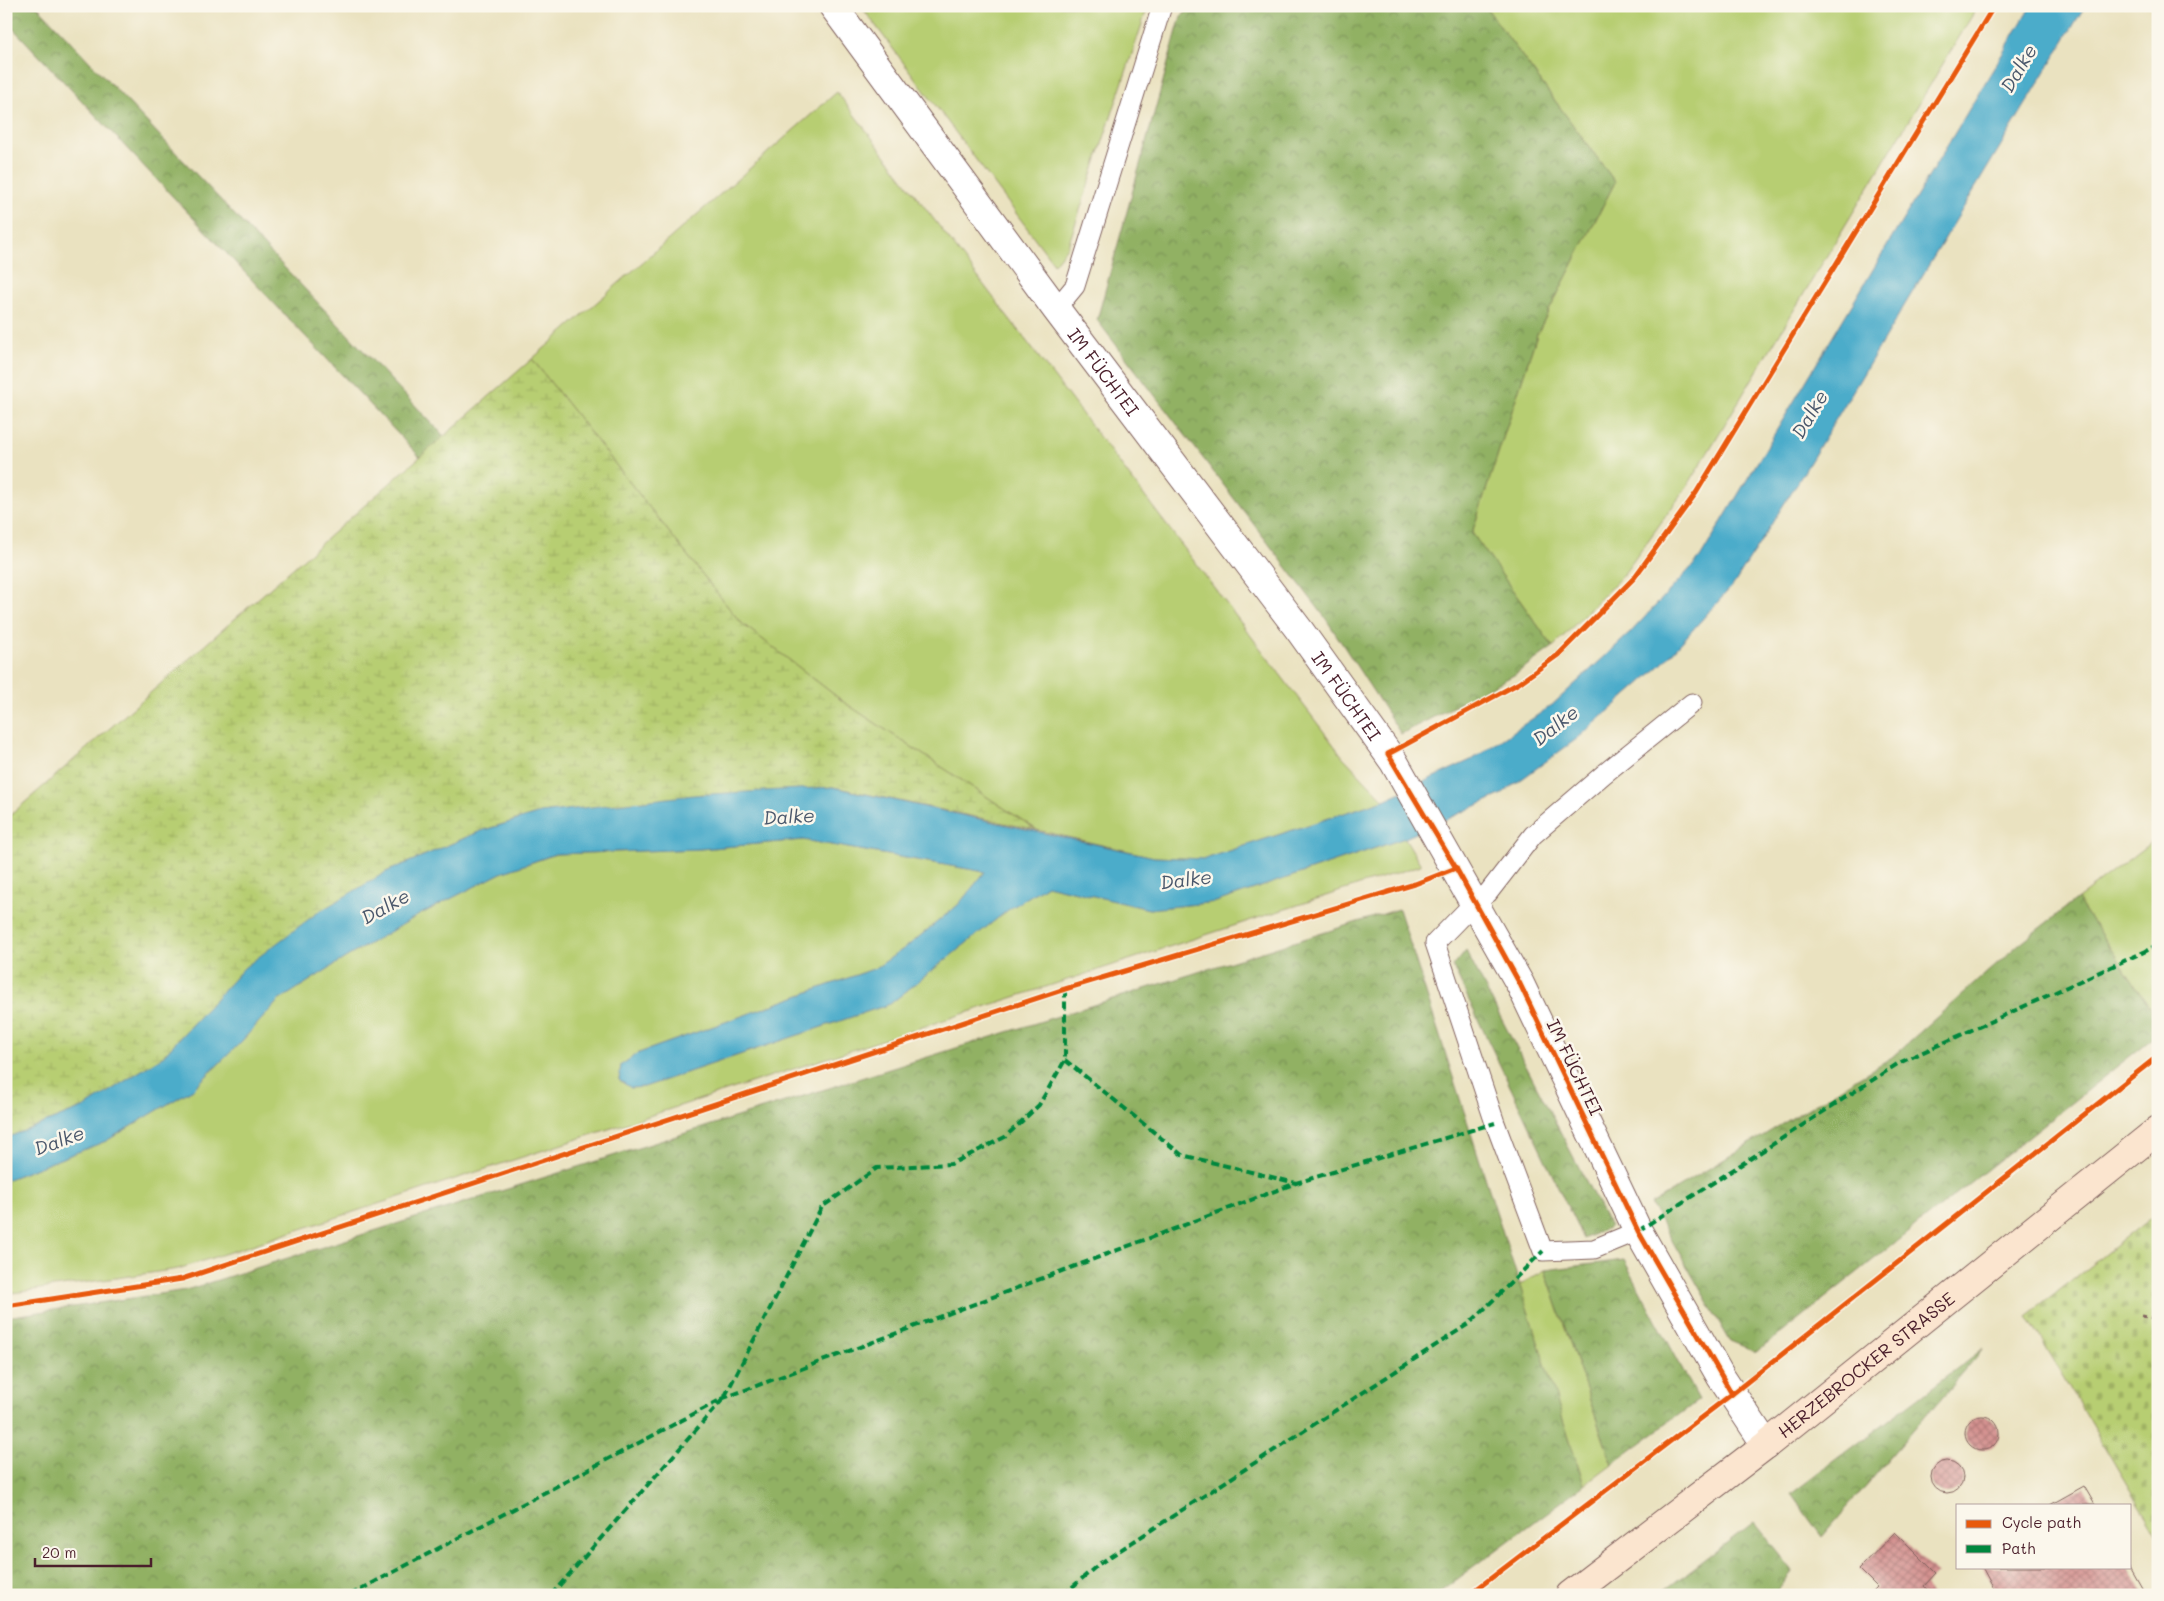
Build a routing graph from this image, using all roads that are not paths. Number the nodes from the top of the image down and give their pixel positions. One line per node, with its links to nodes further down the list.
1 (833, 6): 3 (street, IM FÜCHTEI)
2 (1162, 6): 3 (lane)
3 (1056, 309): 5 (street, IM FÜCHTEI)
4 (1692, 703): 5 (lane)
5 (1474, 903): 7 (street, IM FÜCHTEI); 7 (lane)
6 (2158, 1130): 8 (main road, HERZEBROCKER STRASSE)
7 (1638, 1231): 8 (street, IM FÜCHTEI)
8 (1766, 1445): 9 (main road, HERZEBROCKER STRASSE)
9 (1570, 1595)

